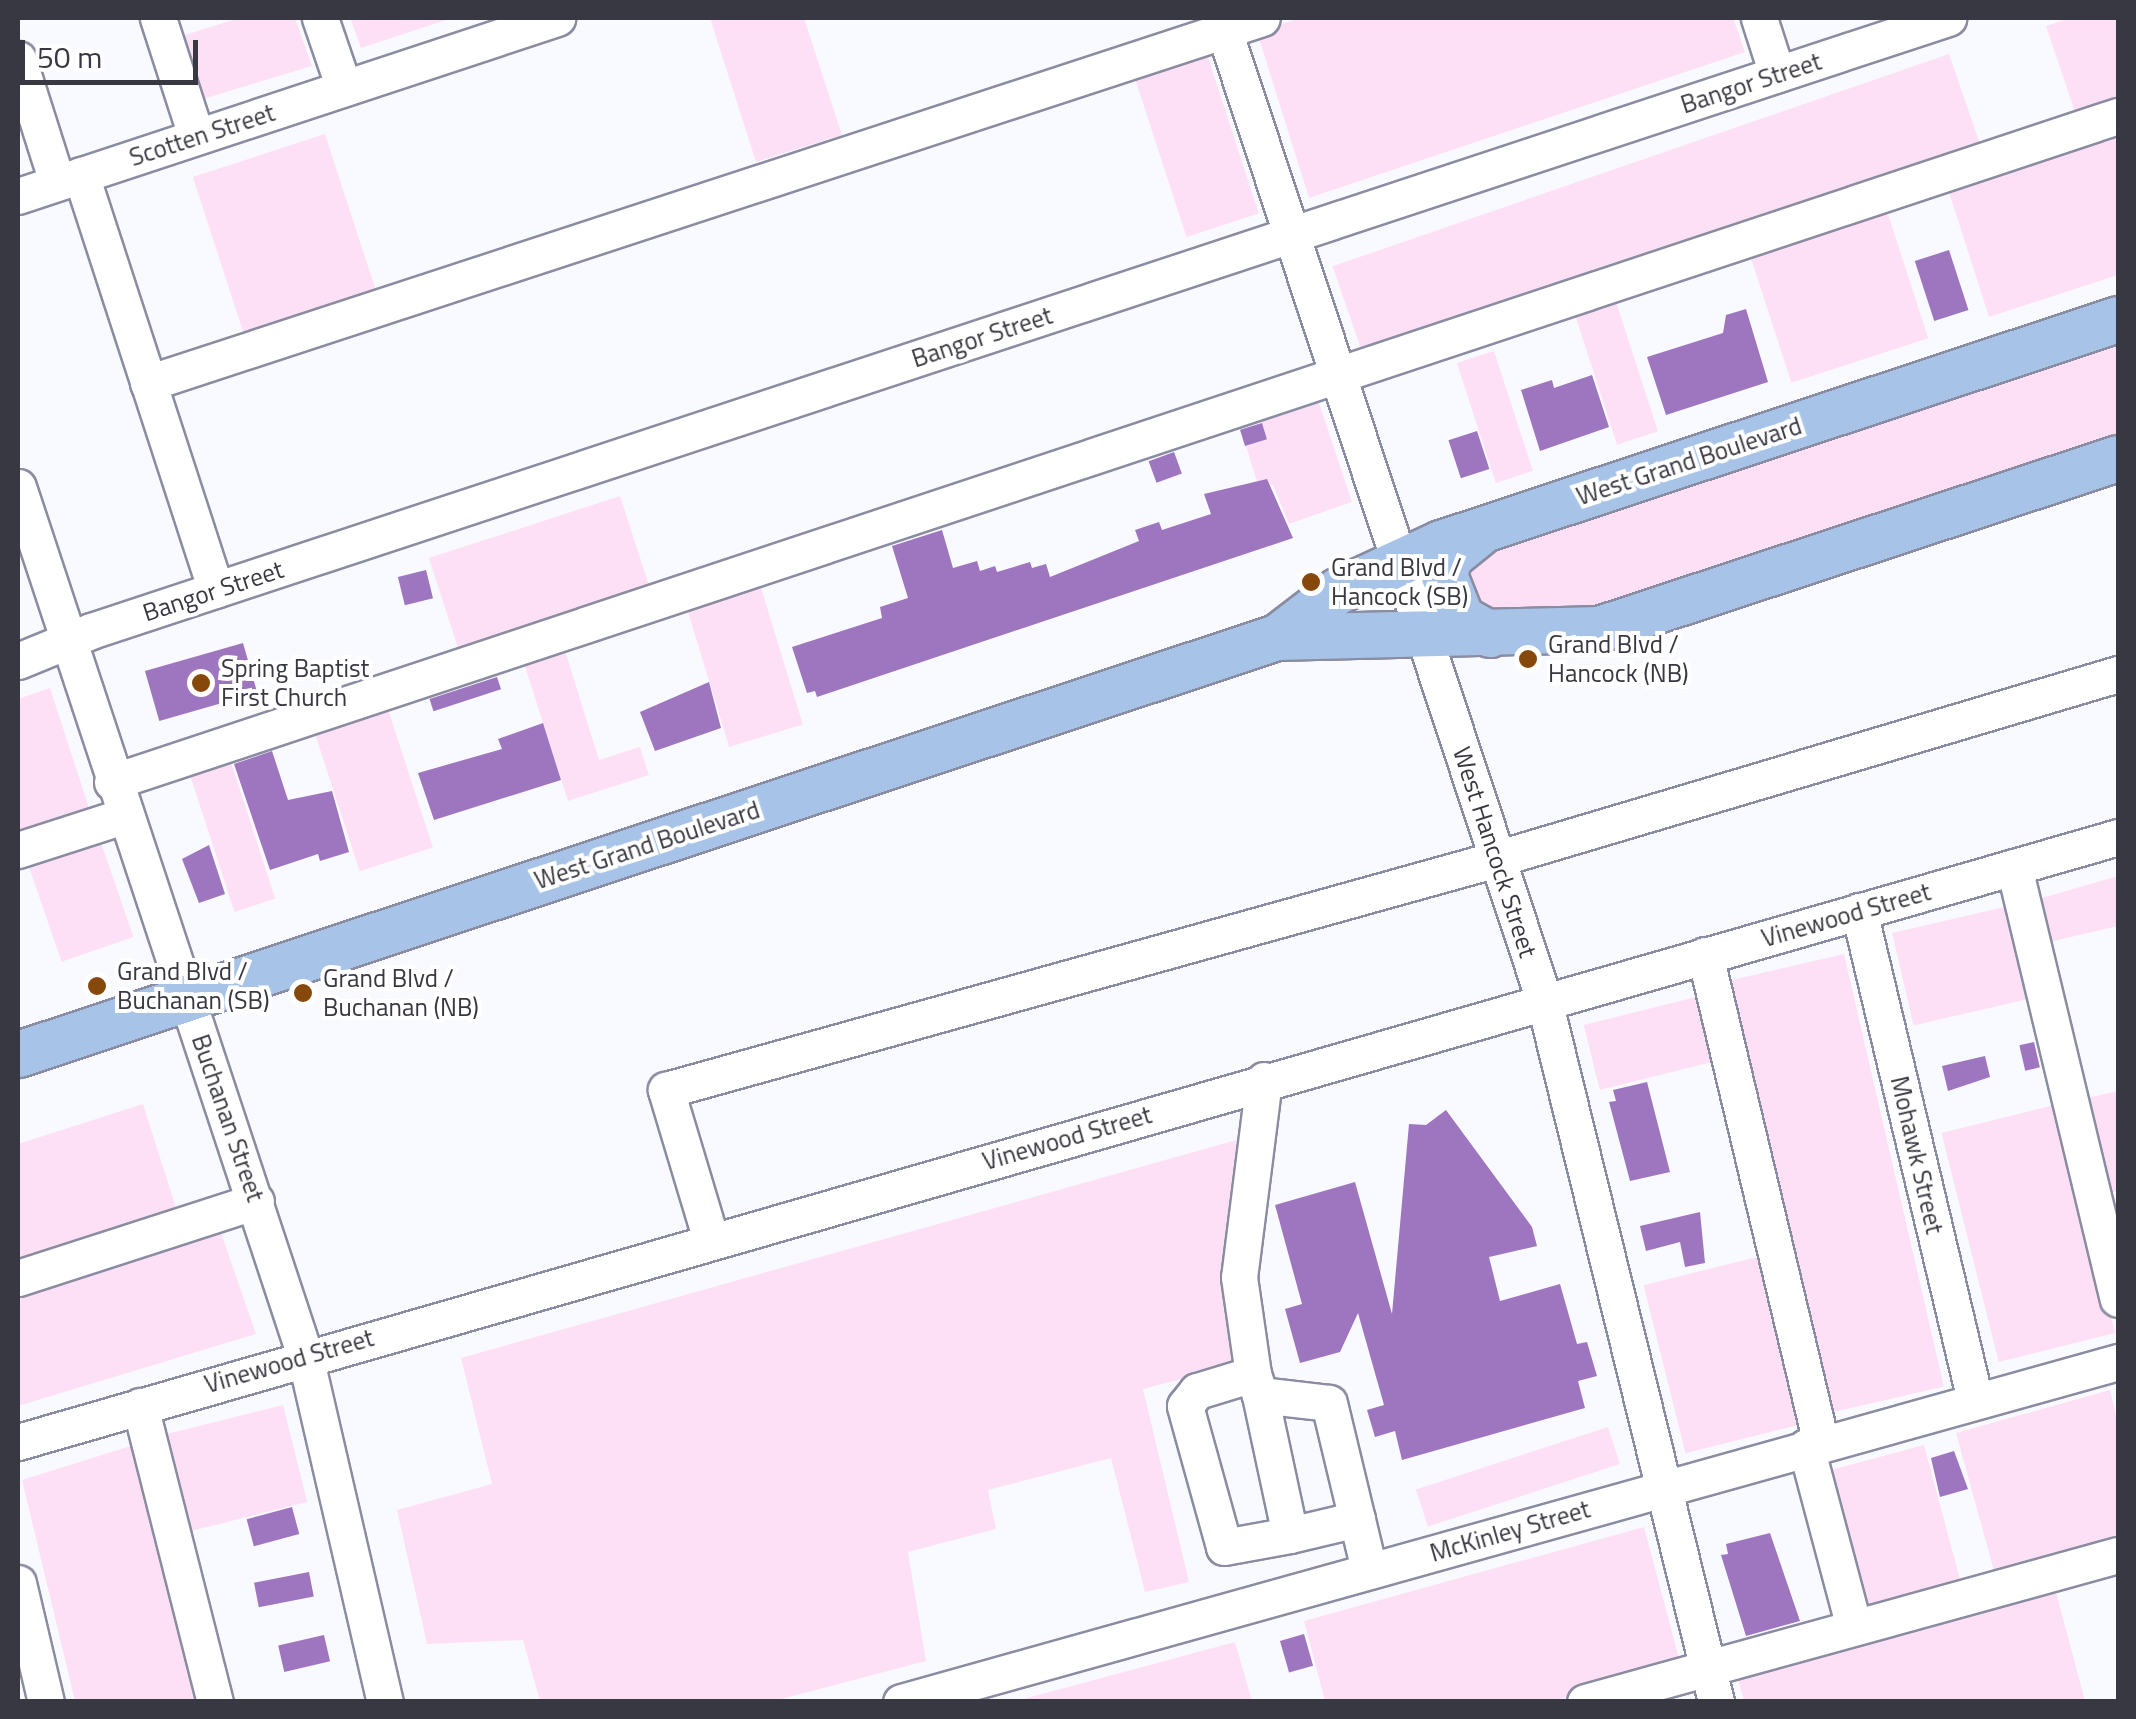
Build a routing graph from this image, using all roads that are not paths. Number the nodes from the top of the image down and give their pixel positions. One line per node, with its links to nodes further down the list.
1 (158, 18): 13 (street)
2 (320, 18): 11 (street)
3 (557, 18): 8 (street, Scotten Street)
4 (1262, 18): 7 (street)
5 (1758, 18): 10 (street)
6 (1948, 18): 10 (street, Bangor Street)
7 (1222, 24): 16 (street, West Hancock Street); 19 (street)
8 (485, 29): 11 (street, Scotten Street)
9 (18, 60): 14 (street)
10 (1777, 74): 16 (street, Bangor Street)
11 (344, 88): 13 (street, Scotten Street)
12 (2118, 116): 18 (street)
13 (196, 136): 14 (street, Scotten Street)
14 (69, 178): 15 (street, Scotten Street); 19 (street)
15 (18, 196)
16 (1292, 234): 18 (street, West Hancock Street); 24 (street, Bangor Street)
17 (2118, 319): 22 (main road, West Grand Boulevard)
18 (1338, 376): 23 (street, West Hancock Street); 31 (street)
19 (148, 383): 24 (street)
20 (2118, 458): 25 (main road, West Grand Boulevard)
21 (18, 487): 28 (street, Buchanan Street)
22 (1487, 528): 23 (main road, West Grand Boulevard); 25 (main road)
23 (1400, 562): 26 (street, West Hancock Street); 27 (main road, West Grand Boulevard)
24 (216, 590): 28 (street, Bangor Street)
25 (1490, 634): 26 (main road, West Grand Boulevard)
26 (1424, 635): 27 (main road, West Grand Boulevard); 35 (street, West Hancock Street)
27 (1277, 637): 39 (main road, West Grand Boulevard)
28 (68, 642): 29 (street, Bangor Street); 31 (street, Buchanan Street)
29 (18, 661)
30 (2118, 674): 35 (street)
31 (112, 782): 32 (street, Buchanan Street)
32 (124, 816): 34 (street); 39 (street, Buchanan Street)
33 (2118, 837): 36 (street, Vinewood Street)
34 (18, 850)
35 (1497, 858): 40 (street, West Hancock Street); 44 (street)
36 (2014, 867): 37 (street, Vinewood Street); 46 (street)
37 (1858, 911): 38 (street, Vinewood Street); 50 (street, Mohawk Street)
38 (1704, 955): 40 (street, Vinewood Street); 53 (street)
39 (186, 998): 41 (main road, West Grand Boulevard); 43 (street, Buchanan Street)
40 (1544, 1000): 42 (street, Vinewood Street); 54 (street, West Hancock Street)
41 (18, 1054)
42 (1264, 1080): 44 (street, Vinewood Street); 49 (street)
43 (256, 1201): 45 (street); 47 (street, Buchanan Street)
44 (711, 1240): 47 (street, Vinewood Street)
45 (18, 1278)
46 (2118, 1299)
47 (305, 1356): 51 (street, Vinewood Street); 64 (street, Buchanan Street)
48 (2118, 1362): 50 (street, McKinley Street)
49 (1257, 1384): 55 (street); 56 (street); 56 (street)
50 (1975, 1400): 53 (street, McKinley Street)
51 (140, 1406): 52 (street, Vinewood Street); 63 (street)
52 (18, 1442)
53 (1813, 1445): 54 (street, McKinley Street); 60 (street)
54 (1664, 1488): 58 (street, McKinley Street); 61 (street, West Hancock Street)
55 (1357, 1519): 56 (street); 58 (street)
56 (1290, 1535)
57 (2118, 1555): 60 (street)
58 (1369, 1570): 65 (street, McKinley Street)
59 (18, 1584): 62 (street)
60 (1854, 1627): 61 (street)
61 (1707, 1666): 66 (street); 67 (street, West Hancock Street)
62 (46, 1702)
63 (215, 1702)
64 (385, 1702)
65 (901, 1702)
66 (1585, 1702)
67 (1716, 1702)

